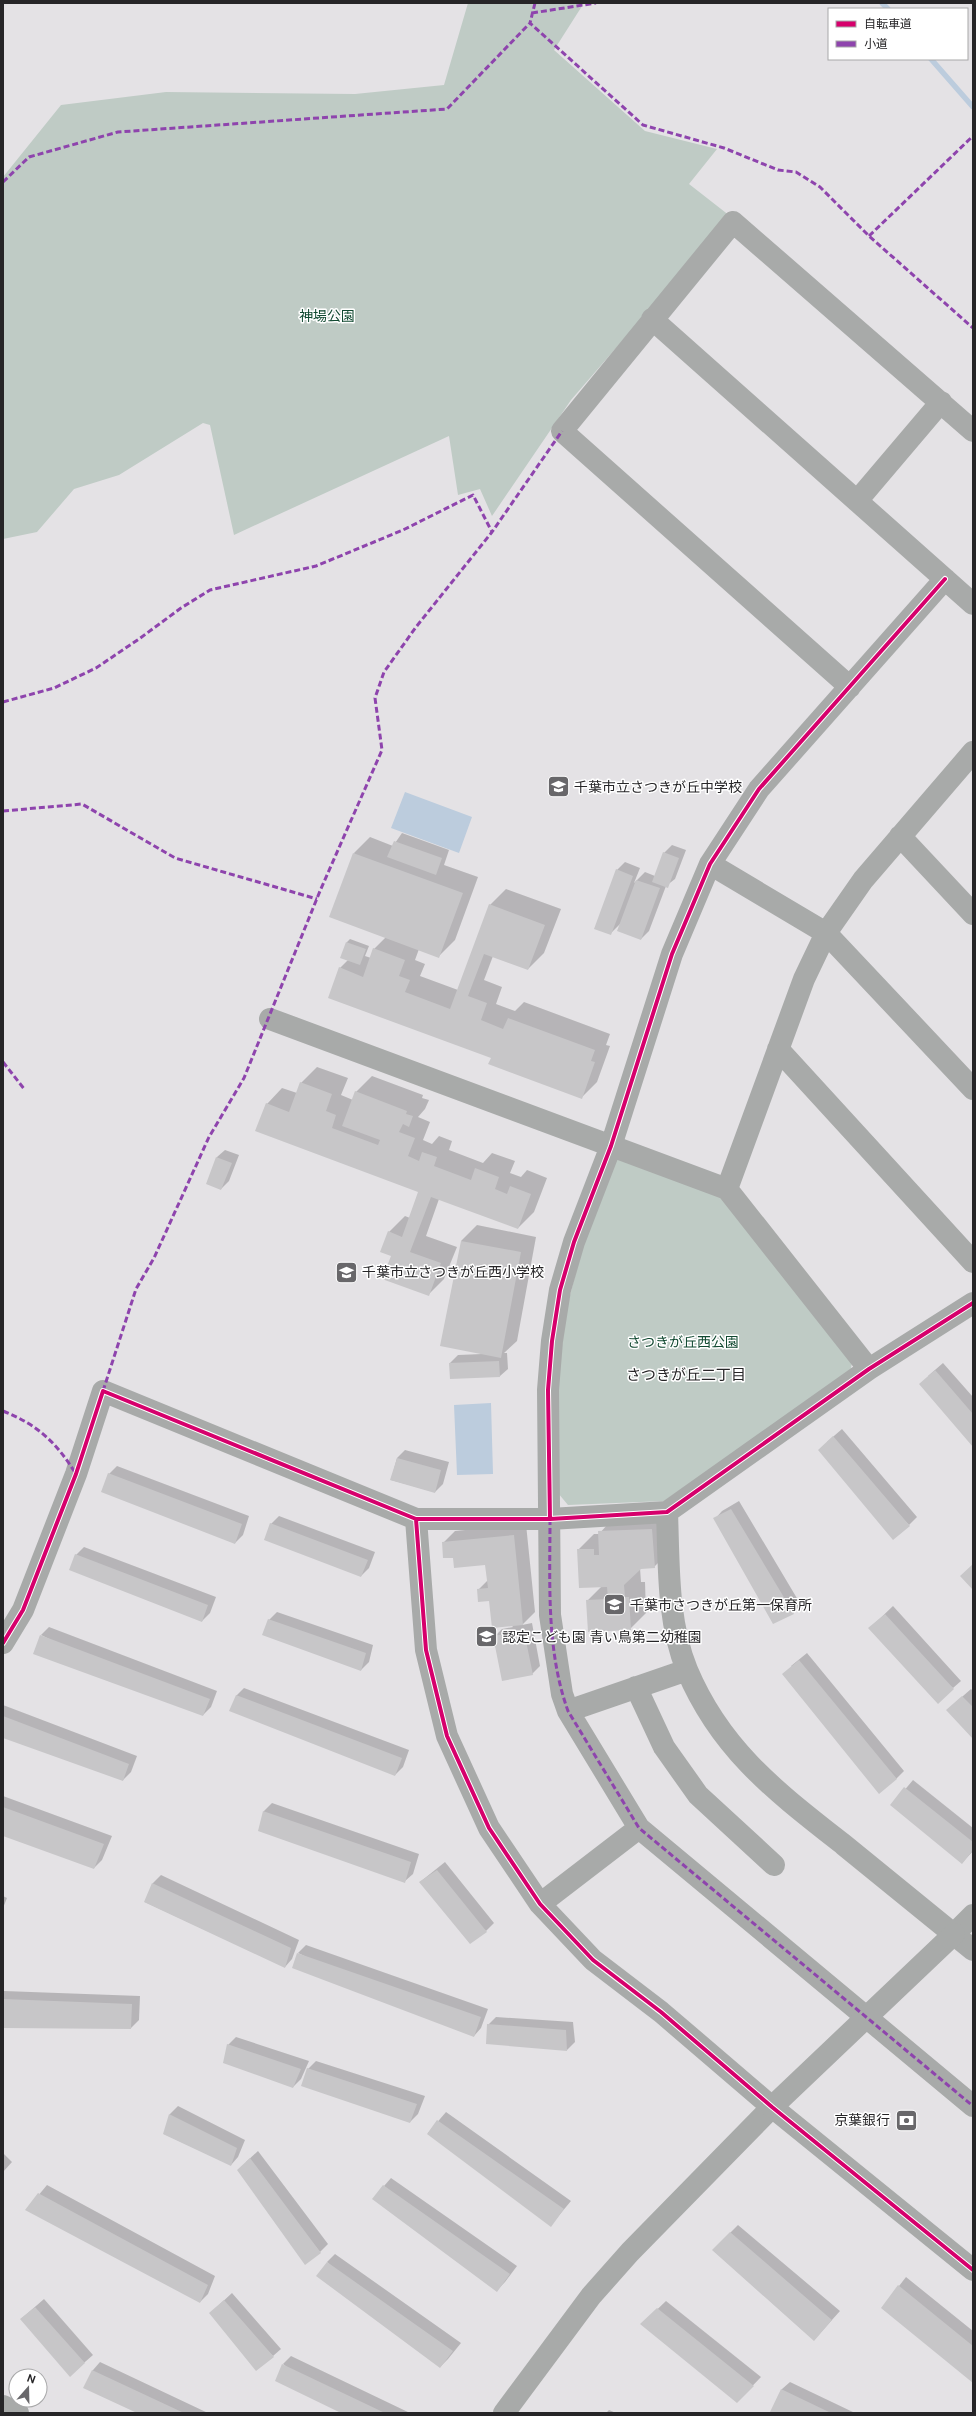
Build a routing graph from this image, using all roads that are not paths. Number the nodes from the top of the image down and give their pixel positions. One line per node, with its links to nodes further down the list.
1 (652, 319): 2 (street); 4 (street); 7 (street)
2 (940, 402): 3 (street); 4 (street)
3 (973, 431)
4 (857, 501): 5 (street)
5 (944, 579): 6 (street); 7 (street)
6 (973, 604)
7 (850, 687): 10 (street)
8 (973, 752): 9 (street)
9 (900, 836): 11 (street); 12 (street)
10 (710, 864): 12 (street); 16 (street)
11 (973, 914)
12 (826, 933): 14 (street); 15 (street)
13 (270, 1019): 16 (street)
14 (778, 1048): 17 (street); 18 (street)
15 (973, 1089)
16 (611, 1146): 17 (street); 23 (street)
17 (727, 1189): 20 (street)
18 (973, 1262)
19 (973, 1303): 20 (street)
20 (869, 1369): 21 (street)
21 (667, 1512): 23 (street); 25 (street)
22 (416, 1519): 23 (street); 24 (street); 30 (street)
23 (550, 1519): 27 (street)
24 (3, 1642)
25 (687, 1670): 26 (street); 32 (street)
26 (636, 1687): 27 (street); 29 (street)
27 (568, 1711): 28 (street)
28 (639, 1828): 30 (street); 34 (street)
29 (774, 1865)
30 (540, 1904): 35 (street)
31 (973, 1915): 32 (street)
32 (954, 1934): 33 (street); 35 (street, bridge)
33 (973, 1950)
34 (973, 2106)
35 (772, 2107): 36 (street); 39 (street)
36 (973, 2270)
37 (3, 2406): 38 (street)
38 (18, 2413)
39 (504, 2413)

